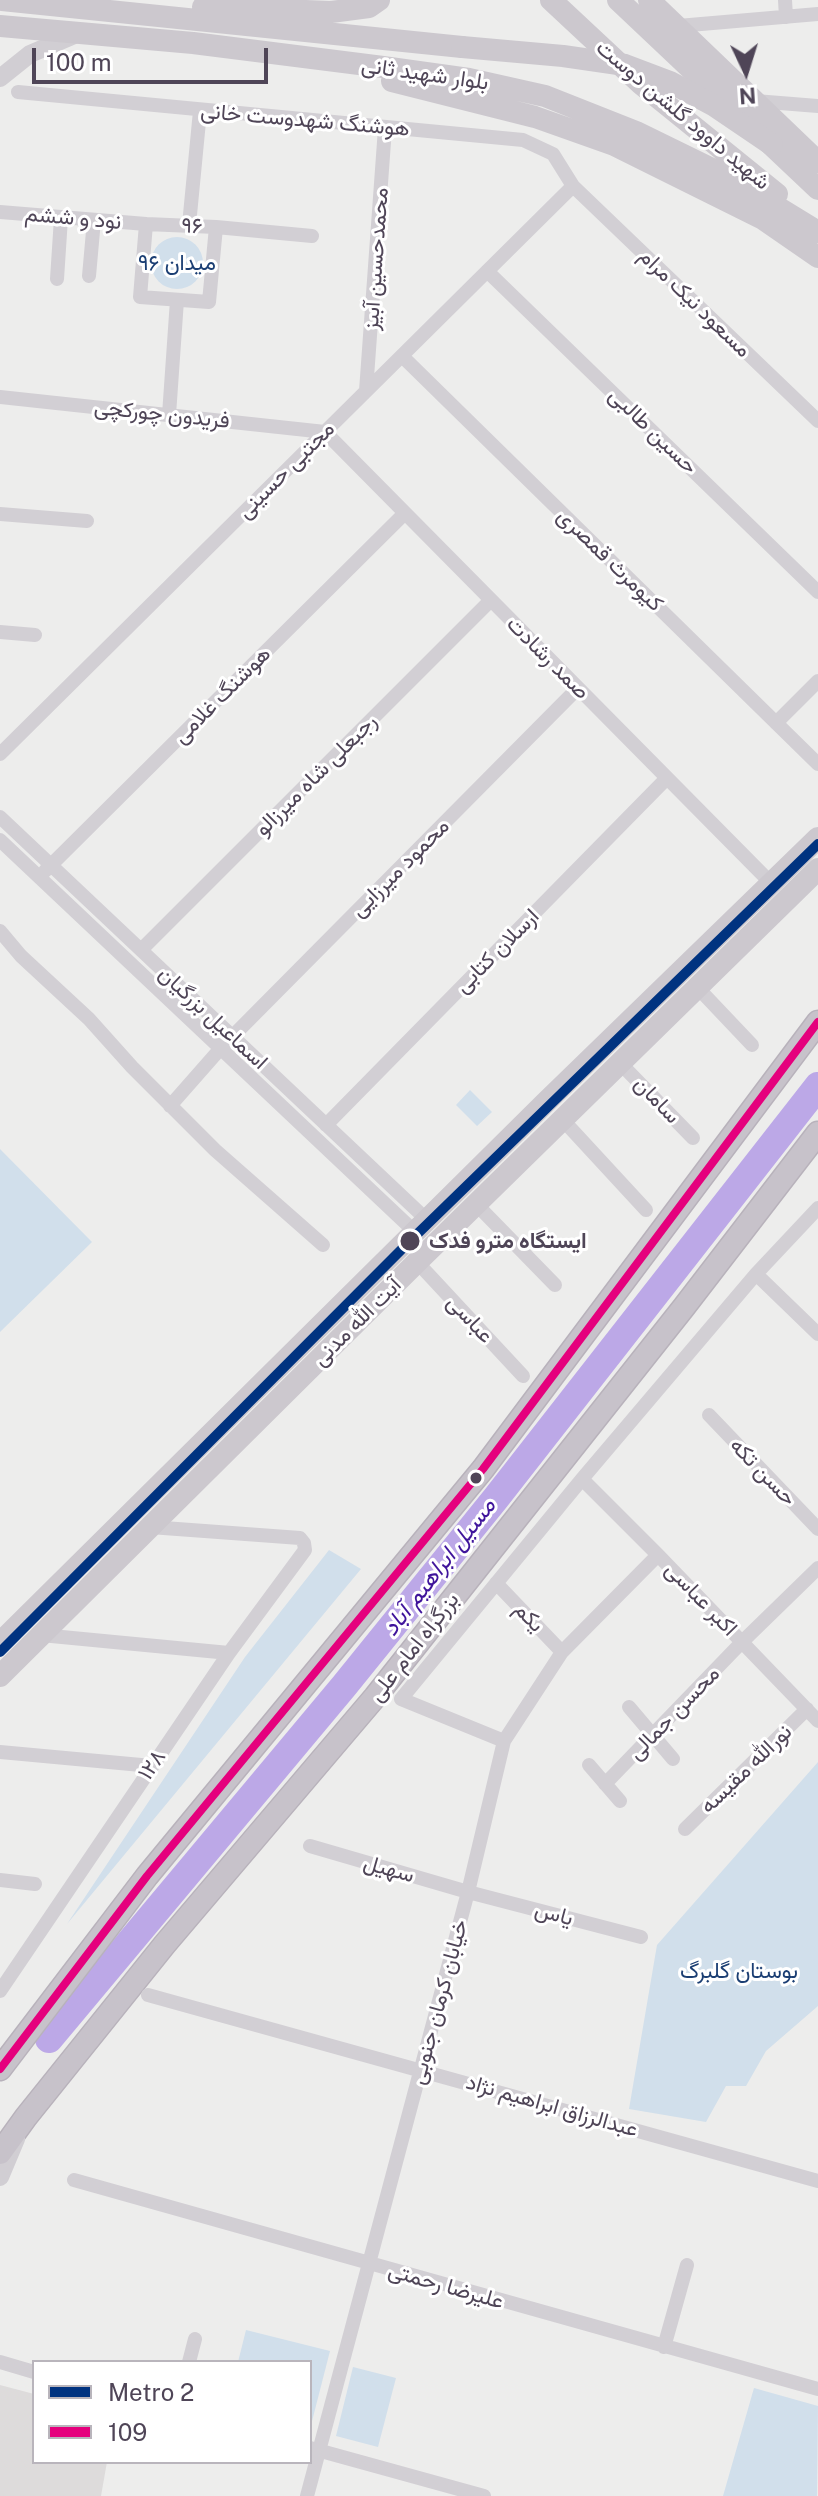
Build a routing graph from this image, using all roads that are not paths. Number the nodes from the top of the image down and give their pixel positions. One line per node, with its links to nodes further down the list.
1 (3, 0): 7 (main road, بلوار شهید ثانی); 11 (main road)
2 (379, 0): 7 (main road)
3 (551, 0): 30 (main road, شهید داوود گلشن دوست)
4 (618, 0): 20 (main road, شهید داوود گلشن دوست, bridge)
5 (649, 0): 10 (main road)
6 (785, 0): 9 (street)
7 (98, 10): 20 (main road, بلوار شهید ثانی, bridge)
8 (818, 14): 9 (street)
9 (786, 17): 10 (street)
10 (678, 26): 16 (main road)
11 (0, 31): 12 (main road, بلوار شهید ثانی)
12 (79, 33): 13 (main road, بلوار شهید ثانی); 14 (main road)
13 (282, 55): 30 (main road, بلوار شهید ثانی); 32 (main road)
14 (0, 78)
15 (18, 92): 18 (street, هوشنگ شهدوست خانی)
16 (755, 101): 17 (street); 21 (main road)
17 (818, 106)
18 (200, 111): 19 (street, هوشنگ شهدوست خانی); 28 (street)
19 (385, 128): 22 (street, هوشنگ شهدوست خانی); 38 (street, محمدحسین آبیز)
20 (772, 145): 23 (main road, شهید داوود گلشن دوست)
21 (818, 162)
22 (573, 186): 33 (street, مجتبی حسینی); 41 (street, مسعود نیک مرام)
23 (818, 189)
24 (0, 212): 25 (street, نود و ششم)
25 (61, 218): 26 (street, نود و ششم); 35 (street)
26 (94, 220): 27 (street, نود و ششم); 34 (street)
27 (146, 224): 28 (street, ۹۶); 36 (street, ۹۶)
28 (189, 225): 29 (street, ۹۶)
29 (216, 227): 31 (street); 36 (street, ۹۶)
30 (818, 230)
31 (312, 236)
32 (818, 257)
33 (487, 271): 37 (street, مجتبی حسینی); 46 (street, حسین طالبی)
34 (89, 276)
35 (57, 279)
36 (177, 300): 40 (street)
37 (402, 356): 38 (street, مجتبی حسینی); 52 (street, کیومرث قمصری)
38 (366, 391): 42 (street, مجتبی حسینی)
39 (0, 397): 40 (street, فریدون چورکچی)
40 (169, 415): 42 (street, فریدون چورکچی)
41 (818, 421)
42 (325, 432): 43 (street, صمد رشادت); 53 (street, مجتبی حسینی)
43 (405, 513): 47 (street, صمد رشادت); 59 (street, هوشنگ غلامی)
44 (0, 514): 45 (street)
45 (87, 521)
46 (818, 592)
47 (491, 600): 51 (street, صمد رشادت); 64 (street, رجبعلی شاه میرزالو)
48 (0, 632): 49 (street)
49 (35, 635)
50 (818, 681): 52 (street)
51 (578, 688): 55 (street, صمد رشادت); 67 (street, محمود میرزایی)
52 (776, 723): 54 (street, کیومرث قمصری)
53 (0, 754)
54 (818, 764)
55 (667, 778): 62 (street, صمد رشادت); 74 (street, ارسلان کتابی)
56 (0, 817): 59 (street, اسماعیل بزرگیان)
57 (818, 838): 62 (main road)
58 (0, 840): 61 (street, اسماعیل بزرگیان)
59 (51, 866): 61 (street, هوشنگ غلامی); 64 (street, اسماعیل بزرگیان)
60 (818, 869): 65 (main road, آیت الله مدنی)
61 (39, 877): 69 (street, اسماعیل بزرگیان)
62 (772, 884): 71 (main road)
63 (0, 931): 72 (street)
64 (141, 950): 67 (street, اسماعیل بزرگیان)
65 (697, 987): 68 (street); 70 (main road, آیت الله مدنی)
66 (818, 1022): 119 (highway)
67 (233, 1037): 69 (street, محمود میرزایی); 74 (street, اسماعیل بزرگیان)
68 (752, 1045)
69 (221, 1048): 72 (street, محمود میرزایی); 80 (street, اسماعیل بزرگیان)
70 (620, 1063): 73 (main road, آیت الله مدنی); 76 (street, سامان)
71 (546, 1102): 73 (main road); 80 (main road)
72 (170, 1106): 81 (street)
73 (562, 1119): 77 (main road, آیت الله مدنی); 79 (street)
74 (326, 1125): 80 (street, اسماعیل بزرگیان)
75 (818, 1133): 121 (highway, بزرگراه امام علی)
76 (693, 1138)
77 (476, 1204): 82 (main road, آیت الله مدنی); 84 (street)
78 (818, 1208): 83 (street)
79 (646, 1210)
80 (420, 1225): 82 (main road); 96 (main road)
81 (323, 1245)
82 (431, 1248): 86 (street, عباسی); 89 (main road, آیت الله مدنی)
83 (756, 1274): 85 (street); 88 (street)
84 (555, 1285)
85 (818, 1334)
86 (523, 1376)
87 (709, 1415): 90 (street, حسن تکه)
88 (582, 1479): 91 (street, اکبر عباسی); 93 (street)
89 (150, 1527): 94 (main road, آیت الله مدنی); 98 (street, ۱۲۸)
90 (818, 1529)
91 (658, 1555): 95 (street, اکبر عباسی); 97 (street, خیابان کرمان جنوبی)
92 (818, 1568): 95 (street, محسن جمالی)
93 (496, 1583): 97 (street, یکم); 104 (street)
94 (41, 1635): 98 (street); 99 (main road, آیت الله مدنی)
95 (742, 1642): 101 (street, اکبر عباسی); 103 (street, محسن جمالی)
96 (0, 1643)
97 (562, 1652): 104 (street, خیابان کرمان جنوبی)
98 (229, 1653): 108 (street, ۱۲۸)
99 (0, 1676)
100 (629, 1707): 103 (street)
101 (807, 1709): 102 (street, اکبر عباسی); 111 (street, نورالله مقیسه)
102 (818, 1721)
103 (652, 1735): 106 (street); 109 (street, محسن جمالی)
104 (504, 1741): 115 (street, خیابان کرمان جنوبی)
105 (0, 1752): 108 (street)
106 (673, 1759)
107 (589, 1765): 109 (street)
108 (152, 1766): 117 (street, ۱۲۸)
109 (605, 1784): 110 (street)
110 (620, 1801)
111 (685, 1829)
112 (310, 1846): 115 (street, سهیل)
113 (0, 1880): 114 (street)
114 (35, 1884)
115 (468, 1892): 116 (street, یاس); 120 (street, خیابان کرمان جنوبی)
116 (641, 1937)
117 (0, 1991)
118 (148, 1995): 120 (street, عبدالرزاق ابراهیم نژاد)
119 (0, 2069)
120 (421, 2069): 125 (street, عبدالرزاق ابراهیم نژاد); 126 (street, خیابان کرمان جنوبی)
121 (26, 2117): 122 (highway, بزرگراه امام علی); 123 (main road)
122 (0, 2153)
123 (0, 2177)
124 (74, 2180): 126 (street, علیرضا رحمتی)
125 (818, 2181)
126 (368, 2264): 129 (street, علیرضا رحمتی); 134 (street, خیابان کرمان جنوبی)
127 (687, 2265): 129 (street)
128 (195, 2339): 130 (street)
129 (664, 2347): 133 (street, علیرضا رحمتی)
130 (190, 2360)
131 (0, 2362): 132 (street)
132 (32, 2371)
133 (818, 2389)
134 (314, 2449): 137 (street)
135 (312, 2464): 136 (street, خیابان کرمان جنوبی)
136 (307, 2496)
137 (484, 2496)

